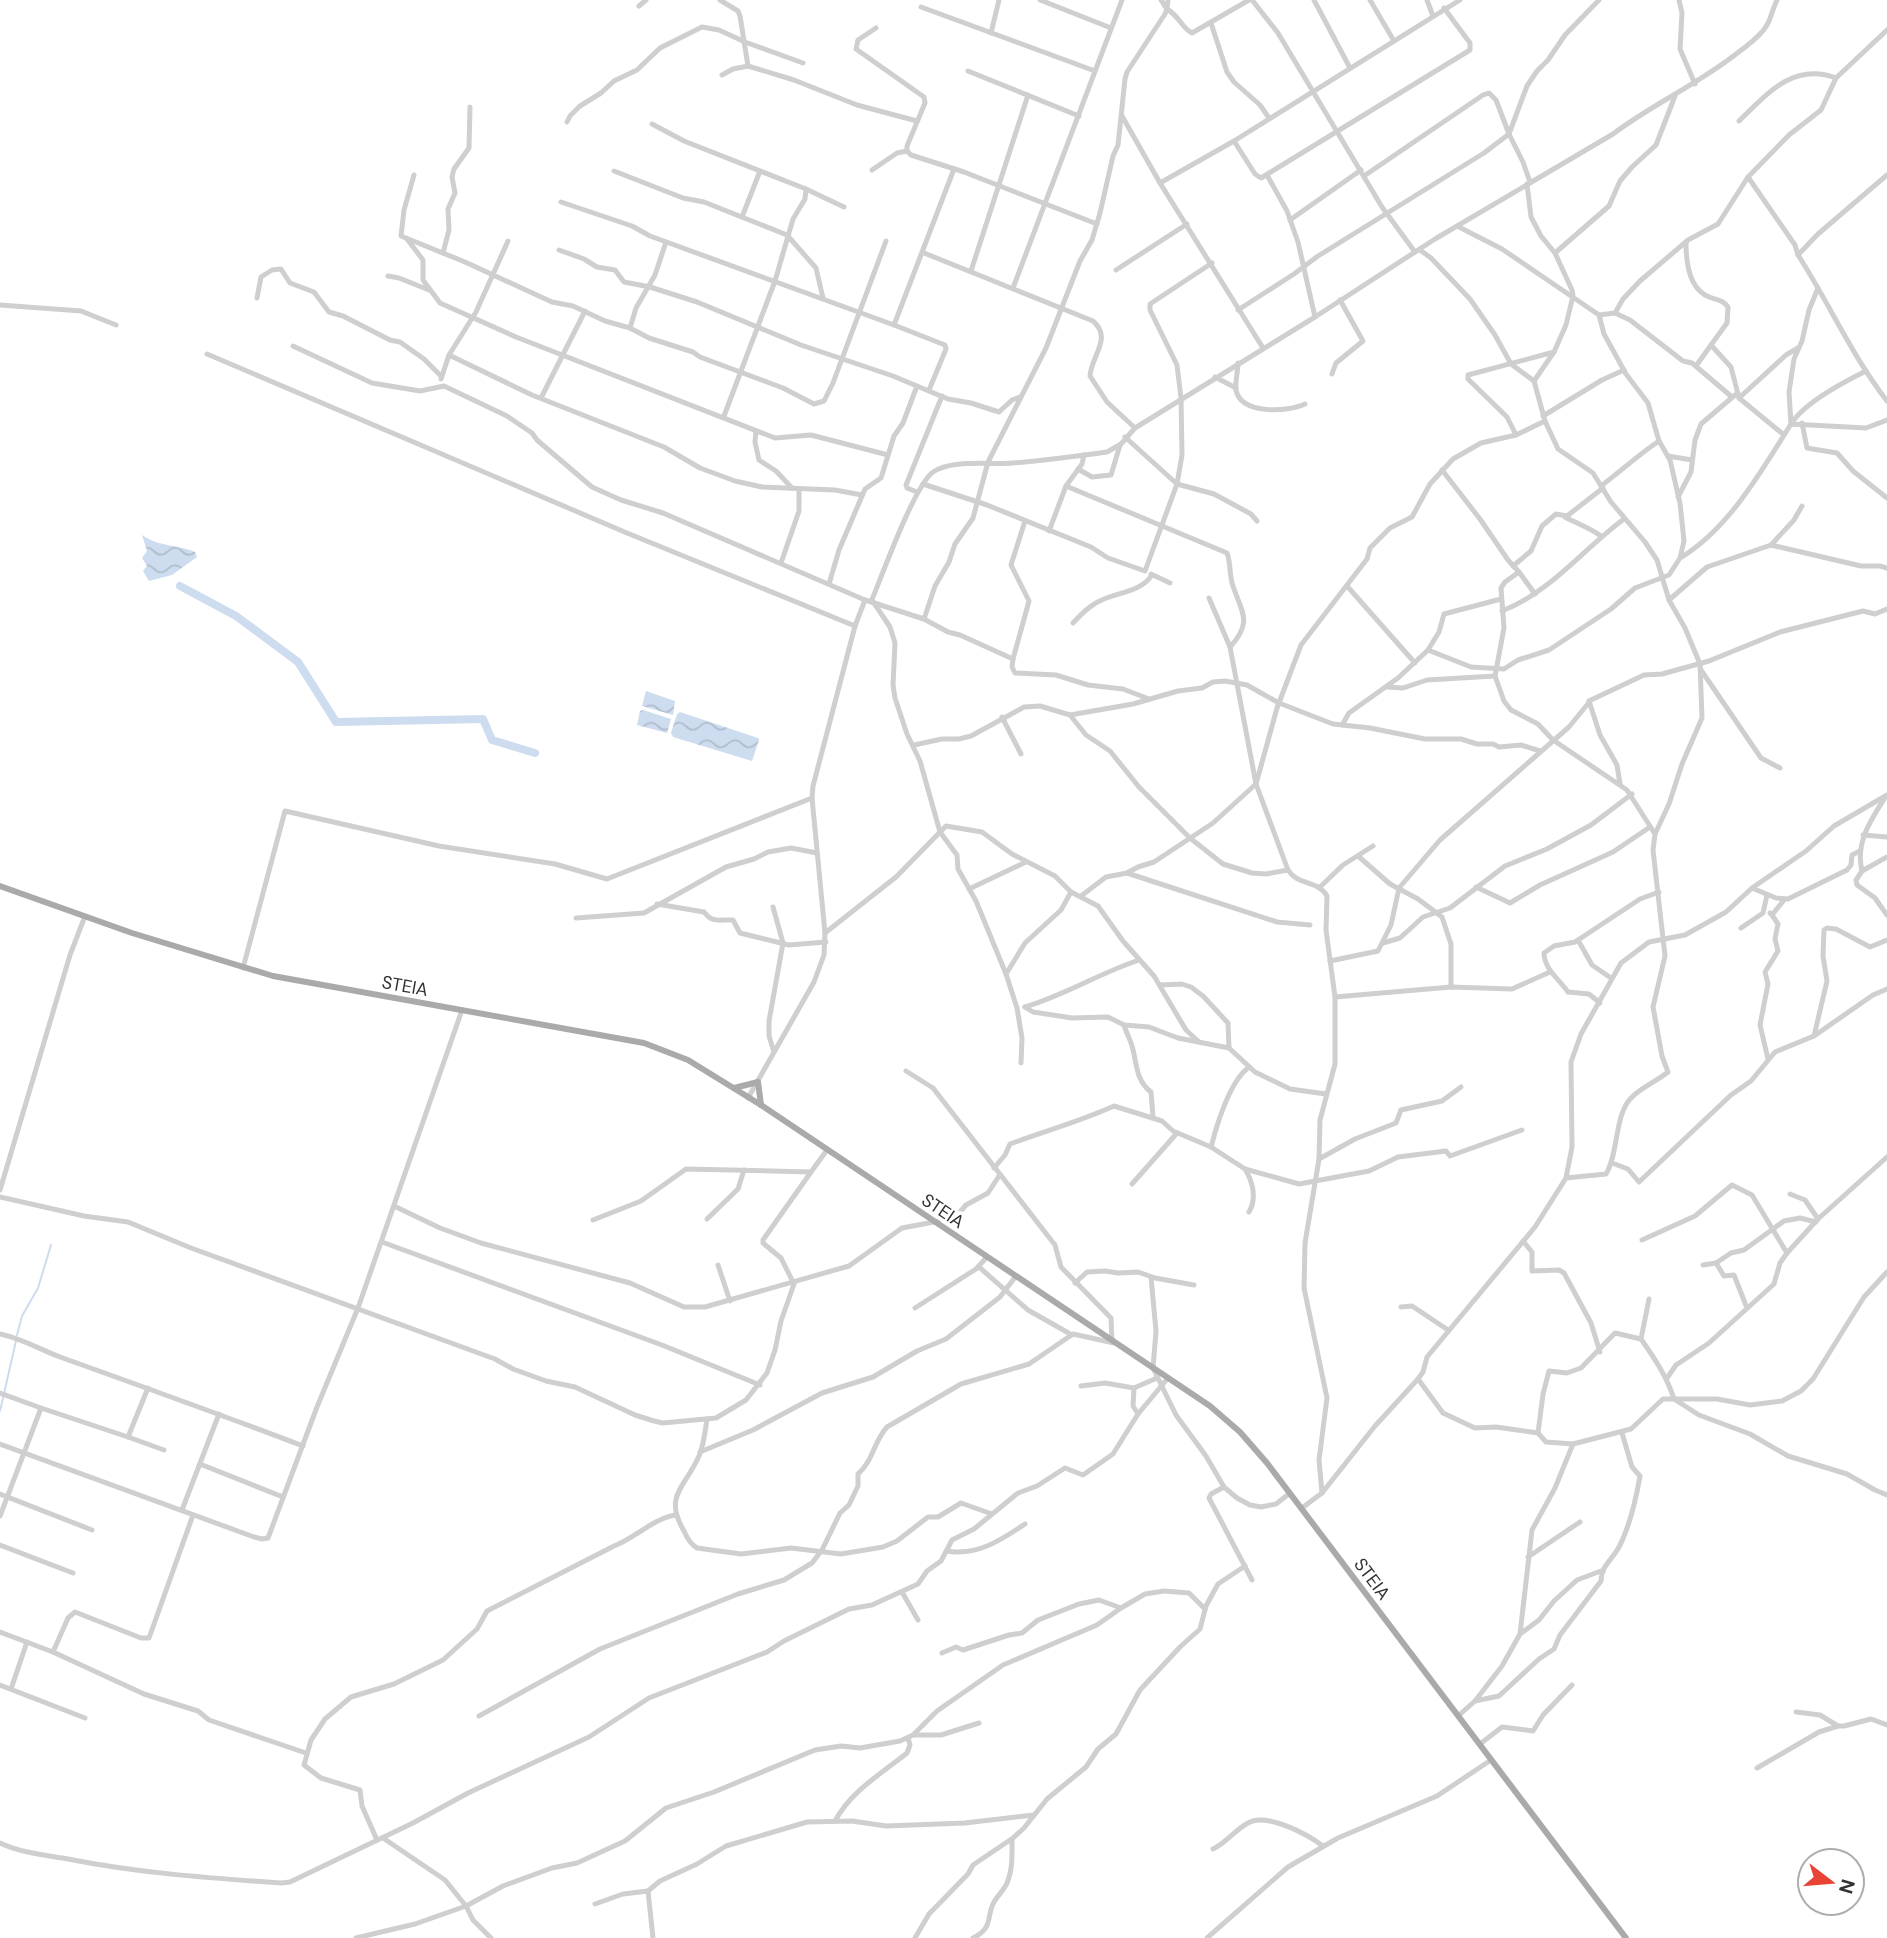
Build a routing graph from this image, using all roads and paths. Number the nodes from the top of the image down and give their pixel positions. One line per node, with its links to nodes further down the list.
1 (646, 0): 16 (street)
2 (720, 0): 27 (street)
3 (999, 0): 25 (street)
4 (1040, 0): 23 (street)
5 (1122, 0): 23 (street)
6 (1161, 0): 19 (street)
7 (1168, 0): 19 (street)
8 (1251, 0): 21 (street); 36 (street)
9 (1314, 0): 30 (street)
10 (1370, 0): 26 (street)
11 (1427, 0): 20 (street)
12 (1460, 0): 18 (street)
13 (1600, 0): 48 (street)
14 (1679, 0): 35 (street)
15 (1777, 0): 35 (street)
16 (639, 6)
17 (921, 7): 25 (street)
18 (1444, 8): 20 (street); 47 (street)
19 (1167, 9): 21 (street); 41 (street)
20 (1433, 16): 26 (street)
21 (1211, 23): 42 (street)
22 (876, 28): 43 (street)
23 (1111, 28): 32 (street)
24 (1887, 30): 34 (street)
25 (991, 33): 32 (street)
26 (1394, 41): 30 (street)
27 (745, 43): 28 (street); 29 (street); 45 (street)
28 (803, 63)
29 (748, 66): 33 (street); 43 (street)
30 (1350, 68): 36 (street)
31 (968, 71): 37 (street)
32 (1095, 71): 40 (street)
33 (722, 75)
34 (1836, 78): 44 (street); 59 (street)
35 (1695, 84): 38 (street)
36 (1312, 92): 42 (street); 47 (street)
37 (1028, 94): 40 (street); 62 (street)
38 (1675, 96): 61 (street); 83 (street)
39 (470, 107): 81 (street)
40 (1079, 116): 65 (street)
41 (1122, 116): 60 (street); 70 (street)
42 (1269, 118): 49 (street)
43 (917, 121): 50 (street)
44 (1739, 121)
45 (567, 122)
46 (652, 124): 54 (street)
47 (1338, 133): 55 (street); 57 (street)
48 (1509, 134): 55 (street); 61 (street); 67 (street)
49 (1234, 141): 57 (street); 60 (street)
50 (907, 151): 51 (street); 52 (street)
51 (954, 169): 62 (street); 82 (street)
52 (872, 170)
53 (614, 171): 68 (street)
54 (760, 171): 63 (street); 68 (street)
55 (1362, 173): 67 (street); 69 (street)
56 (414, 175): 74 (street)
57 (1267, 175): 69 (street)
58 (1887, 175): 84 (street)
59 (1748, 177): 78 (street); 84 (street)
60 (1160, 183): 71 (street)
61 (1529, 183): 72 (street); 83 (street)
62 (999, 187): 65 (street); 88 (street)
63 (806, 189): 66 (street); 73 (street)
64 (561, 201): 77 (street)
65 (1046, 204): 70 (street); 93 (street)
66 (844, 207)
67 (1388, 213): 80 (street); 86 (street)
68 (742, 217): 73 (street)
69 (1290, 220): 86 (street)
70 (1097, 224): 101 (street)
71 (1187, 224): 85 (street); 87 (street)
72 (1457, 226): 80 (street); 96 (street)
73 (787, 235): 91 (street); 98 (street)
74 (407, 239): 81 (street); 95 (street)
75 (508, 241): 89 (street)
76 (886, 241): 104 (street)
77 (666, 242): 91 (street); 92 (street)
78 (1686, 243): 105 (street); 113 (street)
79 (559, 250): 92 (street)
80 (1417, 251): 99 (street); 123 (street)
81 (443, 253): 89 (street)
82 (923, 253): 88 (street); 109 (street)
83 (1555, 253): 96 (street)
84 (1798, 256): 94 (street)
85 (1212, 263): 102 (street); 140 (street)
86 (1304, 267): 102 (street); 107 (street)
87 (1116, 270)
88 (971, 271): 93 (street)
89 (493, 275): 103 (street); 108 (street)
90 (388, 276): 95 (street)
91 (775, 281): 98 (street); 112 (street)
92 (650, 287): 111 (street); 112 (street)
93 (1013, 288): 101 (street)
94 (1818, 288): 116 (street); 126 (street)
95 (429, 290): 108 (street)
96 (1573, 296): 106 (street); 117 (street)
97 (257, 298): 129 (street)
98 (822, 298): 104 (street)
99 (1340, 300): 107 (street); 128 (street)
100 (0, 305): 110 (street)
101 (1062, 309): 138 (street); 148 (street)
102 (1238, 310): 115 (street)
103 (585, 311): 111 (street); 120 (street)
104 (859, 312): 109 (street); 121 (street)
105 (1615, 313): 106 (street); 124 (street)
106 (1599, 315): 125 (street)
107 (1315, 317): 115 (street)
108 (472, 318): 119 (street); 120 (street)
109 (894, 325): 135 (street)
110 (116, 326)
111 (630, 328): 127 (street)
112 (757, 328): 121 (street); 127 (street)
113 (1711, 345): 124 (street); 137 (street)
114 (293, 346): 132 (street)
115 (1264, 348): 122 (street)
116 (1798, 348): 137 (street); 147 (street)
117 (1554, 352): 123 (street); 131 (street)
118 (207, 354): 201 (street)
119 (449, 355): 129 (street); 139 (street)
120 (562, 355): 139 (street); 143 (street)
121 (841, 359): 127 (street); 133 (street)
122 (1238, 363): 130 (street); 134 (street)
123 (1511, 364): 131 (street); 150 (street)
124 (1696, 366): 137 (street)
125 (1624, 370): 144 (street); 153 (street)
126 (1866, 371): 141 (street); 147 (street)
127 (741, 372): 143 (street)
128 (1332, 374)
129 (441, 376): 132 (street)
130 (1215, 377): 134 (street); 140 (street)
131 (1534, 381): 144 (street)
132 (439, 386): 182 (street)
133 (917, 386): 135 (street); 155 (street)
134 (1236, 388): 142 (street)
135 (929, 390): 136 (street)
136 (942, 396): 138 (street); 167 (street)
137 (1736, 396): 151 (street); 158 (street)
138 (1020, 397): 159 (street)
139 (541, 398): 166 (street)
140 (1181, 398): 148 (street); 163 (street)
141 (1887, 401)
142 (1305, 404)
143 (724, 416): 149 (street)
144 (1544, 419): 150 (street); 165 (street)
145 (1887, 420): 146 (street)
146 (1802, 423): 147 (street); 170 (street)
147 (1791, 424): 151 (street)
148 (1135, 428): 152 (street)
149 (756, 431): 155 (street); 166 (street)
150 (1516, 435): 161 (street)
151 (1784, 435): 181 (street)
152 (1125, 437): 154 (street); 163 (street)
153 (1659, 441): 157 (street); 165 (street)
154 (1121, 444): 156 (street); 160 (street)
155 (888, 455): 168 (street)
156 (1084, 455): 159 (street); 160 (street)
157 (1668, 456): 158 (street); 169 (street)
158 (1692, 460): 169 (street)
159 (988, 463): 162 (street); 171 (street)
160 (1078, 469): 164 (street)
161 (1442, 470): 183 (street); 191 (street)
162 (923, 484): 167 (street); 171 (street)
163 (1177, 485): 176 (street); 177 (street)
164 (1066, 486): 177 (street); 178 (street)
165 (1602, 487): 173 (street); 174 (street)
166 (796, 489): 168 (street); 182 (street)
167 (917, 492): 196 (street)
168 (862, 495): 190 (street)
169 (1678, 497): 181 (street)
170 (1887, 498)
171 (977, 502): 175 (street); 199 (street)
172 (1802, 506): 180 (street)
173 (1565, 517): 179 (street); 183 (street)
174 (1624, 519): 179 (street); 188 (street)
175 (1025, 521): 178 (street); 204 (street)
176 (1257, 521)
177 (1162, 524): 185 (street); 202 (street)
178 (1049, 531): 185 (street)
179 (1601, 536): 192 (street)
180 (1771, 545): 184 (street); 195 (street)
181 (1680, 558): 188 (street)
182 (781, 563): 190 (street)
183 (1513, 566): 186 (street)
184 (1887, 568)
185 (1145, 571): 187 (street)
186 (1519, 572): 192 (street); 194 (street)
187 (1152, 575): 189 (street); 200 (street)
188 (1664, 578): 195 (street); 207 (street)
189 (1170, 583)
190 (829, 584): 196 (street)
191 (1347, 586): 205 (street); 213 (street)
192 (1535, 594): 198 (street)
193 (1209, 598): 202 (street)
194 (1501, 599): 198 (street); 203 (street)
195 (1669, 600): 206 (street)
196 (870, 602): 199 (street); 201 (street); 218 (street)
197 (1887, 609): 206 (street)
198 (1502, 611): 207 (street)
199 (924, 619): 204 (street)
200 (1073, 623)
201 (855, 626): 226 (street)
202 (1230, 648): 209 (street)
203 (1428, 650): 205 (street); 207 (street)
204 (1013, 659): 211 (street)
205 (1415, 663): 210 (street)
206 (1700, 667): 212 (street); 221 (street); 229 (street)
207 (1497, 668): 208 (street)
208 (1495, 676): 210 (street); 217 (street)
209 (1237, 684): 211 (street); 213 (street); 222 (street)
210 (1387, 687): 216 (street)
211 (1149, 699): 214 (street)
212 (1589, 701): 217 (street); 223 (street)
213 (1279, 703): 216 (street); 222 (street)
214 (1070, 715): 215 (street); 232 (street)
215 (1002, 717): 218 (street); 220 (street)
216 (1342, 725): 219 (street)
217 (1553, 740): 219 (street); 223 (street)
218 (915, 745): 228 (street)
219 (1540, 751): 245 (street)
220 (1021, 754)
221 (1780, 768)
222 (1256, 784): 232 (street); 239 (street)
223 (1620, 785): 224 (street)
224 (1632, 794): 227 (street); 244 (street)
225 (1886, 796): 230 (street); 246 (street)
226 (812, 798): 235 (street); 272 (street)
227 (1650, 827): 229 (street); 244 (street)
228 (940, 832): 238 (street); 247 (street); 263 (street)
229 (1655, 834): 249 (street)
230 (1863, 835): 231 (street); 234 (street)
231 (1887, 837)
232 (1190, 838): 239 (street); 241 (street)
233 (1373, 846): 236 (street)
234 (1860, 851): 240 (street); 252 (street)
235 (817, 853): 253 (street); 263 (street)
236 (1358, 856): 243 (street); 245 (street)
237 (1887, 858): 240 (street)
238 (1026, 862): 247 (street); 248 (street)
239 (1289, 870): 243 (street)
240 (1861, 871): 258 (street)
241 (1127, 873): 251 (street); 261 (street)
242 (0, 886): 259 (main road, STEIA)
243 (1320, 887): 271 (street)
244 (1476, 887): 256 (street)
245 (1399, 888): 256 (street); 269 (street)
246 (1752, 888): 250 (street); 264 (street)
247 (969, 889): 274 (street)
248 (1071, 892): 251 (street); 274 (street)
249 (1659, 892): 264 (street); 265 (street)
250 (1767, 895): 252 (street); 255 (street)
251 (1081, 896): 270 (street)
252 (1784, 900): 257 (street)
253 (657, 904): 260 (street); 268 (street)
254 (773, 908): 268 (street)
255 (1765, 909): 257 (street); 262 (street)
256 (1437, 913): 269 (street); 277 (street)
257 (1772, 915): 289 (street)
258 (1887, 915)
259 (85, 916): 272 (main road, STEIA); 315 (street)
260 (576, 918)
261 (1310, 925)
262 (1741, 928)
263 (825, 933): 267 (street)
264 (1663, 938): 275 (street); 306 (street)
265 (1578, 940): 273 (street); 275 (street)
266 (1887, 940): 285 (street)
267 (826, 942): 268 (street); 288 (street)
268 (783, 943): 288 (street)
269 (1383, 943): 271 (street)
270 (1139, 960): 276 (street); 281 (street)
271 (1330, 961): 279 (street)
272 (243, 968): 283 (main road, STEIA)
273 (1550, 972): 277 (street); 280 (street)
274 (1006, 974): 282 (street)
275 (1611, 978): 280 (street)
276 (1160, 985): 286 (street); 287 (street)
277 (1451, 987): 279 (street)
278 (1887, 989): 285 (street)
279 (1335, 997): 296 (street)
280 (1600, 1003): 312 (street)
281 (1025, 1007): 282 (street); 284 (street)
282 (1017, 1008): 290 (street)
283 (462, 1010): 295 (main road, STEIA); 318 (street)
284 (1124, 1025): 286 (street); 299 (street)
285 (1814, 1036): 289 (street)
286 (1199, 1042): 287 (street)
287 (1229, 1048): 291 (street)
288 (774, 1052): 293 (street)
289 (1768, 1059): 306 (street)
290 (1021, 1063)
291 (1249, 1067): 296 (street); 302 (street)
292 (906, 1071): 307 (street)
293 (758, 1082): 295 (main road); 297 (street); 298 (main road)
294 (1461, 1087): 305 (street)
295 (734, 1088): 297 (main road, STEIA)
296 (1326, 1094): 305 (street)
297 (748, 1098): 298 (main road, STEIA)
298 (761, 1105): 303 (main road, STEIA)
299 (1153, 1117): 301 (street); 307 (street)
300 (1522, 1130): 313 (street)
301 (1178, 1133): 302 (street); 314 (street)
302 (1211, 1147): 308 (street)
303 (827, 1150): 310 (street); 323 (main road, STEIA)
304 (1887, 1157): 322 (street)
305 (1319, 1159): 313 (street)
306 (1612, 1163): 312 (street)
307 (994, 1168): 311 (street)
308 (1245, 1169): 313 (street); 319 (street)
309 (744, 1170): 310 (street); 320 (street); 321 (street)
310 (811, 1172): 337 (street)
311 (999, 1176): 323 (street); 338 (street)
312 (1566, 1178): 327 (street)
313 (1315, 1183): 381 (street)
314 (1132, 1184)
315 (0, 1190)
316 (1790, 1194): 322 (street)
317 (0, 1197): 344 (street)
318 (394, 1206): 326 (street); 342 (street)
319 (1249, 1212)
320 (707, 1219)
321 (593, 1220)
322 (1817, 1220): 324 (street); 328 (street)
323 (934, 1222): 329 (main road, STEIA); 337 (street)
324 (1770, 1229): 325 (street); 328 (street); 330 (street)
325 (1642, 1240)
326 (382, 1241): 344 (street); 358 (street)
327 (1523, 1241): 347 (street); 352 (street)
328 (1787, 1253): 346 (street)
329 (987, 1257): 333 (street); 335 (main road, STEIA)
330 (1716, 1263): 332 (street); 346 (street)
331 (718, 1265): 342 (street)
332 (1703, 1265)
333 (979, 1268): 340 (street); 345 (street)
334 (1887, 1272): 364 (street)
335 (1016, 1276): 340 (street); 351 (main road, STEIA)
336 (1151, 1277): 338 (street); 339 (street); 353 (street)
337 (793, 1281): 342 (street); 358 (street)
338 (1075, 1283): 351 (street)
339 (1194, 1285)
340 (1006, 1290): 349 (street); 377 (street)
341 (1649, 1299): 350 (street)
342 (730, 1301)
343 (1401, 1307): 347 (street)
344 (358, 1308): 368 (street); 374 (street)
345 (915, 1308)
346 (1746, 1308): 356 (street)
347 (1448, 1330): 357 (street)
348 (0, 1334): 361 (street)
349 (1072, 1335): 351 (street); 396 (street)
350 (1642, 1339): 352 (street); 356 (street)
351 (1114, 1342): 353 (main road, STEIA)
352 (1600, 1352): 369 (street)
353 (1153, 1368): 354 (street); 355 (main road, STEIA)
354 (1157, 1378): 360 (street); 362 (street)
355 (1168, 1378): 360 (street); 380 (main road, STEIA)
356 (1667, 1378): 364 (street)
357 (1418, 1379): 369 (street); 381 (street)
358 (760, 1385): 368 (street)
359 (1081, 1386): 362 (street)
360 (1161, 1387): 367 (street); 379 (street)
361 (148, 1388): 366 (street); 371 (street)
362 (1134, 1388): 367 (street)
363 (0, 1393): 365 (street)
364 (1674, 1399): 370 (street); 383 (street)
365 (41, 1408): 371 (street); 376 (street)
366 (219, 1413): 374 (street); 378 (street)
367 (1138, 1414): 388 (street)
368 (707, 1419): 377 (street)
369 (1538, 1433): 373 (street)
370 (1622, 1433): 373 (street); 400 (street)
371 (128, 1437): 375 (street)
372 (0, 1444): 376 (street)
373 (1573, 1444): 398 (street)
374 (303, 1446): 385 (street)
375 (164, 1450)
376 (25, 1452): 384 (street); 387 (street)
377 (700, 1452): 390 (street)
378 (200, 1464): 385 (street); 387 (street)
379 (1224, 1487): 380 (street); 399 (street)
380 (1290, 1493): 386 (main road, STEIA)
381 (1322, 1493): 386 (street)
382 (0, 1494): 384 (street)
383 (1887, 1494)
384 (8, 1497): 391 (street); 394 (street)
385 (283, 1497): 389 (street)
386 (1302, 1508): 418 (main road, STEIA)
387 (181, 1510): 389 (street)
388 (992, 1514): 396 (street); 397 (street)
389 (193, 1515): 410 (street)
390 (675, 1515): 396 (street); 425 (street)
391 (0, 1516)
392 (1580, 1522): 398 (street)
393 (1025, 1524): 397 (street)
394 (92, 1530)
395 (0, 1545): 401 (street)
396 (822, 1550): 417 (street)
397 (947, 1551): 403 (street)
398 (1528, 1557): 408 (street)
399 (1245, 1566): 402 (street); 405 (street)
400 (1601, 1571): 408 (street); 415 (street)
401 (73, 1573)
402 (1252, 1580)
403 (902, 1592): 406 (street); 431 (street)
404 (1121, 1608): 405 (street); 411 (street); 423 (street)
405 (1205, 1609): 428 (street)
406 (918, 1620)
407 (0, 1632): 409 (street)
408 (1520, 1634): 415 (street)
409 (27, 1642): 410 (street); 414 (street)
410 (53, 1651): 425 (street)
411 (942, 1653)
412 (0, 1685): 414 (street)
413 (1572, 1685): 424 (street)
414 (12, 1689): 419 (street)
415 (1475, 1701): 418 (street)
416 (1796, 1712): 422 (street)
417 (479, 1716)
418 (1458, 1716): 424 (main road, STEIA)
419 (85, 1718)
420 (979, 1723): 423 (street)
421 (1887, 1725): 422 (street)
422 (1838, 1726): 427 (street)
423 (910, 1736): 429 (street); 437 (street)
424 (1480, 1744): 426 (main road, STEIA)
425 (306, 1753): 431 (street)
426 (1491, 1760): 433 (street); 444 (main road, STEIA)
427 (1757, 1768)
428 (1034, 1815): 429 (street); 430 (street)
429 (835, 1821): 435 (street)
430 (1013, 1838): 441 (street); 442 (street)
431 (380, 1839): 432 (street); 437 (street)
432 (0, 1843)
433 (1323, 1846): 434 (street); 443 (street)
434 (1213, 1849)
435 (648, 1891): 436 (street); 440 (street)
436 (595, 1904)
437 (466, 1906): 438 (street); 439 (street)
438 (356, 1938)
439 (491, 1938)
440 (653, 1938)
441 (915, 1938)
442 (972, 1938)
443 (1207, 1938)
444 (1626, 1938)

